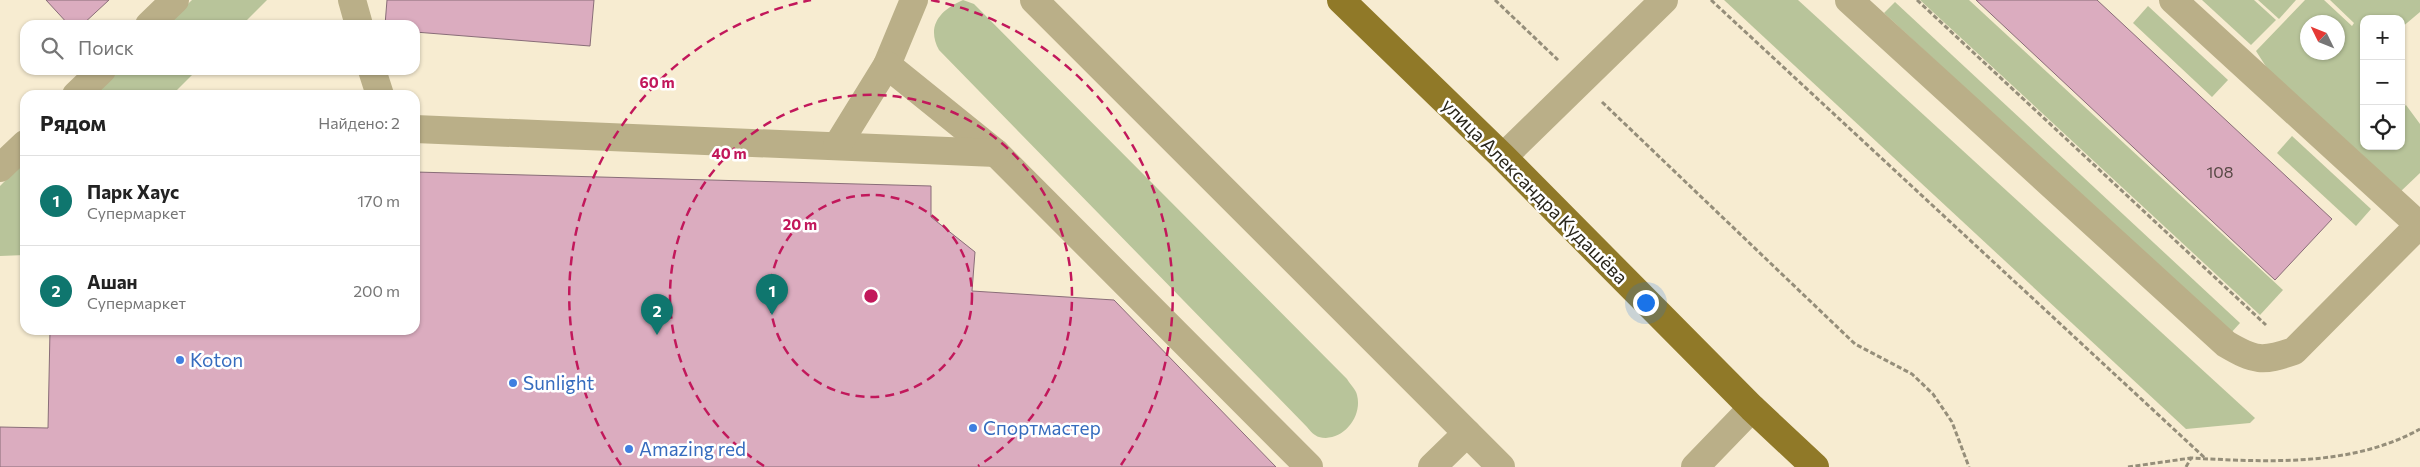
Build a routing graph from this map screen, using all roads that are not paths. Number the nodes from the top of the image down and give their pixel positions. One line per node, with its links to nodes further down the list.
1 (175, 0): 9 (lane)
2 (352, 0): 10 (lane)
3 (914, 0): 11 (lane)
4 (1034, 0): 24 (lane)
5 (1341, 0): 20 (main road, улица Александра Кудашёва)
6 (1664, 0): 20 (lane)
7 (1849, 0): 22 (lane)
8 (2173, 0): 22 (lane)
9 (154, 20)
10 (358, 20)
11 (886, 65): 17 (lane); 19 (lane)
12 (97, 75): 14 (lane)
13 (374, 75): 15 (lane)
14 (81, 90)
15 (378, 90)
16 (420, 130): 17 (lane)
17 (837, 146): 19 (lane)
18 (20, 149): 21 (lane)
19 (996, 153): 25 (lane)
20 (1503, 157): 23 (main road, улица Александра Кудашёва)
21 (0, 168)
22 (2420, 224)
23 (1752, 408): 28 (lane); 29 (main road, улица Александра Кудашёва)
24 (1466, 433): 26 (lane); 27 (lane)
25 (1309, 467)
26 (1432, 467)
27 (1500, 467)
28 (1695, 467)
29 (1815, 467)

